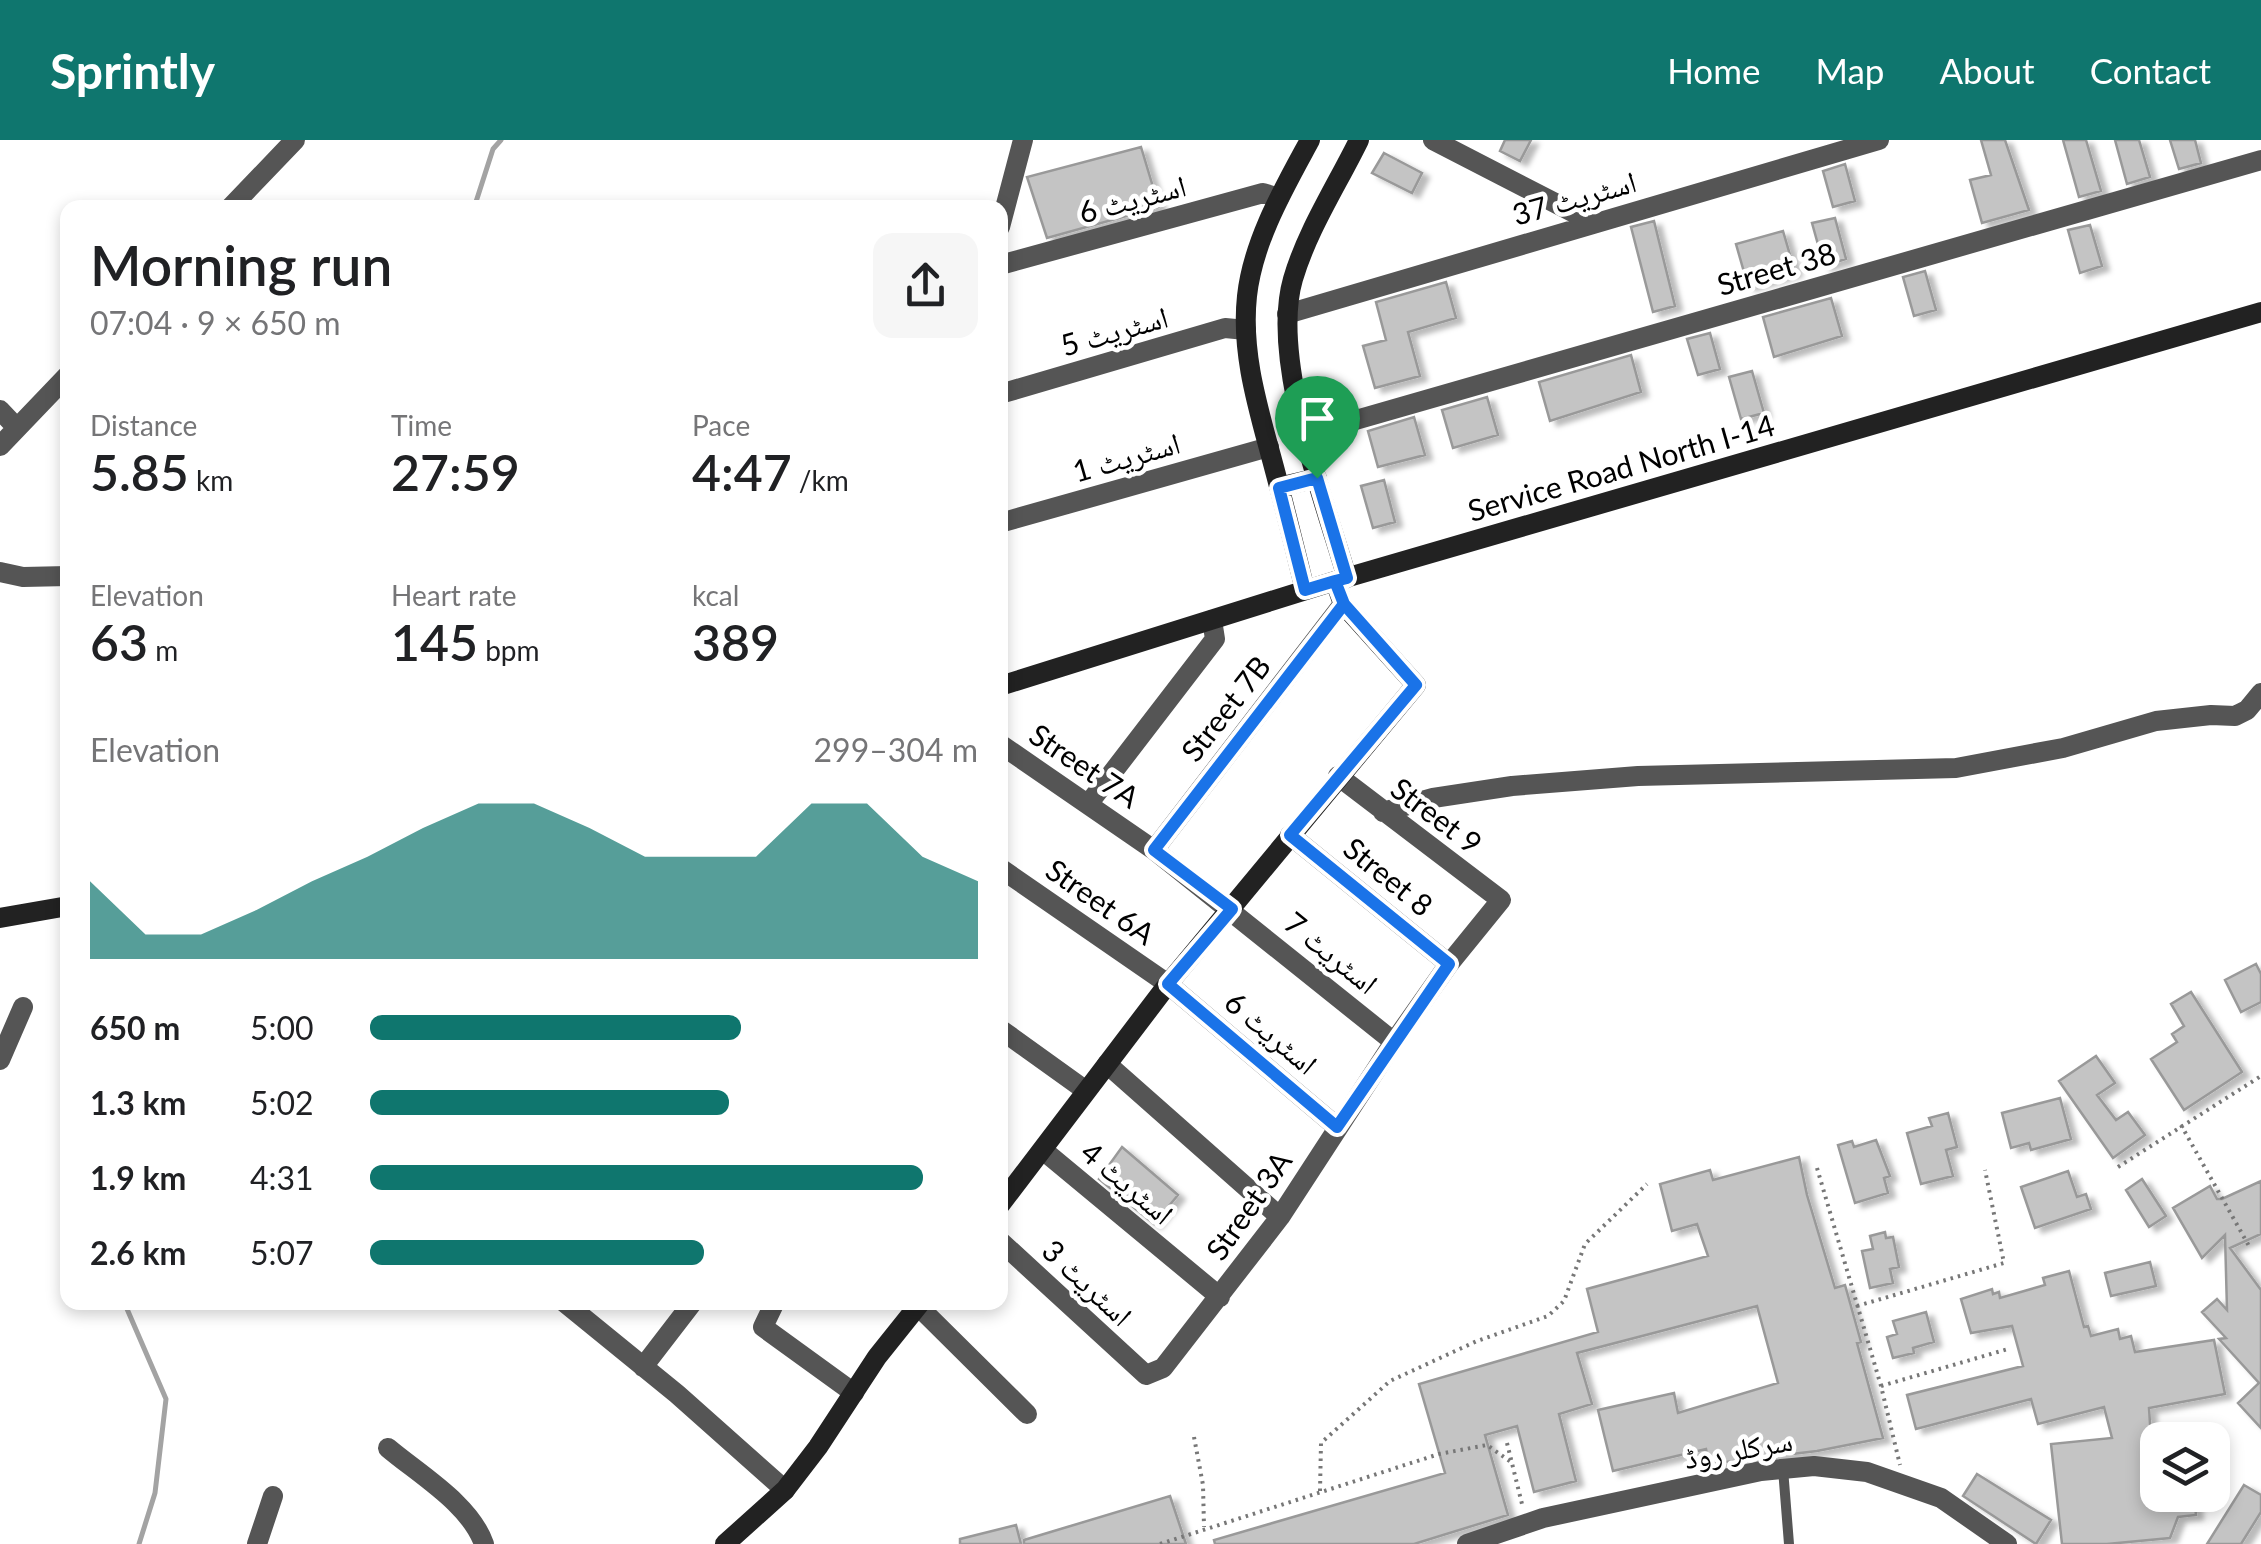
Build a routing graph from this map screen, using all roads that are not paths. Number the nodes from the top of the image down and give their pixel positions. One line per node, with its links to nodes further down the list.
1 (295, 140): 9 (street)
2 (1023, 140): 10 (street)
3 (1310, 140): 8 (main road)
4 (1359, 140): 14 (main road)
5 (1433, 140): 11 (street)
6 (1879, 140): 11 (street, اسٹریٹ 37)
7 (2261, 160): 20 (street, Street 38)
8 (1279, 198): 12 (street, اسٹریٹ 6); 15 (main road)
9 (238, 200)
10 (1007, 200)
11 (1594, 222): 14 (street, اسٹریٹ 37)
12 (1008, 263)
13 (2261, 312): 28 (main road, Service Road North I-14)
14 (1287, 314): 20 (main road)
15 (1246, 330): 17 (street, اسٹریٹ 5); 22 (main road)
16 (60, 384): 19 (street)
17 (1008, 392)
18 (0, 410): 19 (street)
19 (16, 428): 21 (street)
20 (1306, 434): 23 (main road)
21 (0, 446)
22 (1268, 447): 24 (main road); 25 (street, اسٹریٹ 1)
23 (1317, 478): 24 (main road); 28 (main road)
24 (1279, 488): 29 (main road)
25 (1008, 521)
26 (0, 572): 27 (street)
27 (60, 576)
28 (1341, 580): 29 (main road, Service Road North I-14); 30 (main road)
29 (1305, 590): 31 (main road, Service Road North I-14)
30 (1344, 604): 35 (main road); 39 (street, Street 7B)
31 (1212, 620): 32 (main road, Service Road North I-14); 36 (street)
32 (1008, 684)
33 (2261, 694): 37 (street)
34 (1008, 749): 36 (street, Street 7A)
35 (1338, 776): 37 (street, Street 9); 38 (main road)
36 (1089, 804): 39 (street, Street 7A)
37 (1383, 812): 41 (street, Street 9)
38 (1290, 835): 43 (main road); 45 (street, Street 8)
39 (1154, 850): 43 (street, Street 7A)
40 (1008, 874): 46 (street, Street 6A)
41 (1501, 900): 45 (street, Street 3A)
42 (60, 907): 44 (main road)
43 (1232, 909): 46 (main road); 49 (street, اسٹریٹ 7)
44 (0, 918)
45 (1449, 964): 49 (street, Street 3A)
46 (1168, 984): 51 (main road); 53 (street, اسٹریٹ 6)
47 (24, 1007): 50 (street)
48 (1008, 1034): 52 (street)
49 (1394, 1042): 53 (street, Street 3A)
50 (0, 1060)
51 (1107, 1064): 52 (main road); 56 (street)
52 (1085, 1090): 54 (main road)
53 (1337, 1127): 56 (street, Street 3A)
54 (1044, 1151): 55 (main road); 58 (street, اسٹریٹ 4)
55 (1008, 1195)
56 (1280, 1216): 58 (street, Street 3A)
57 (1008, 1248): 64 (street, اسٹریٹ 3)
58 (1220, 1297): 64 (street, Street 3A)
59 (574, 1310): 65 (street)
60 (686, 1310): 65 (street)
61 (771, 1310): 66 (street)
62 (915, 1310): 66 (main road)
63 (926, 1310): 67 (street)
64 (1136, 1366)
65 (643, 1367): 70 (street)
66 (854, 1392): 70 (main road)
67 (1027, 1414)
68 (388, 1448): 74 (street)
69 (1783, 1469): 72 (street, سرکلر روڈ); 77 (lane); 78 (street, سرکلر روڈ)
70 (786, 1490): 75 (main road)
71 (273, 1496): 73 (street)
72 (1514, 1532): 76 (street, سرکلر روڈ)
73 (257, 1544)
74 (483, 1544)
75 (725, 1544)
76 (1467, 1544)
77 (1789, 1544)
78 (2007, 1544)

